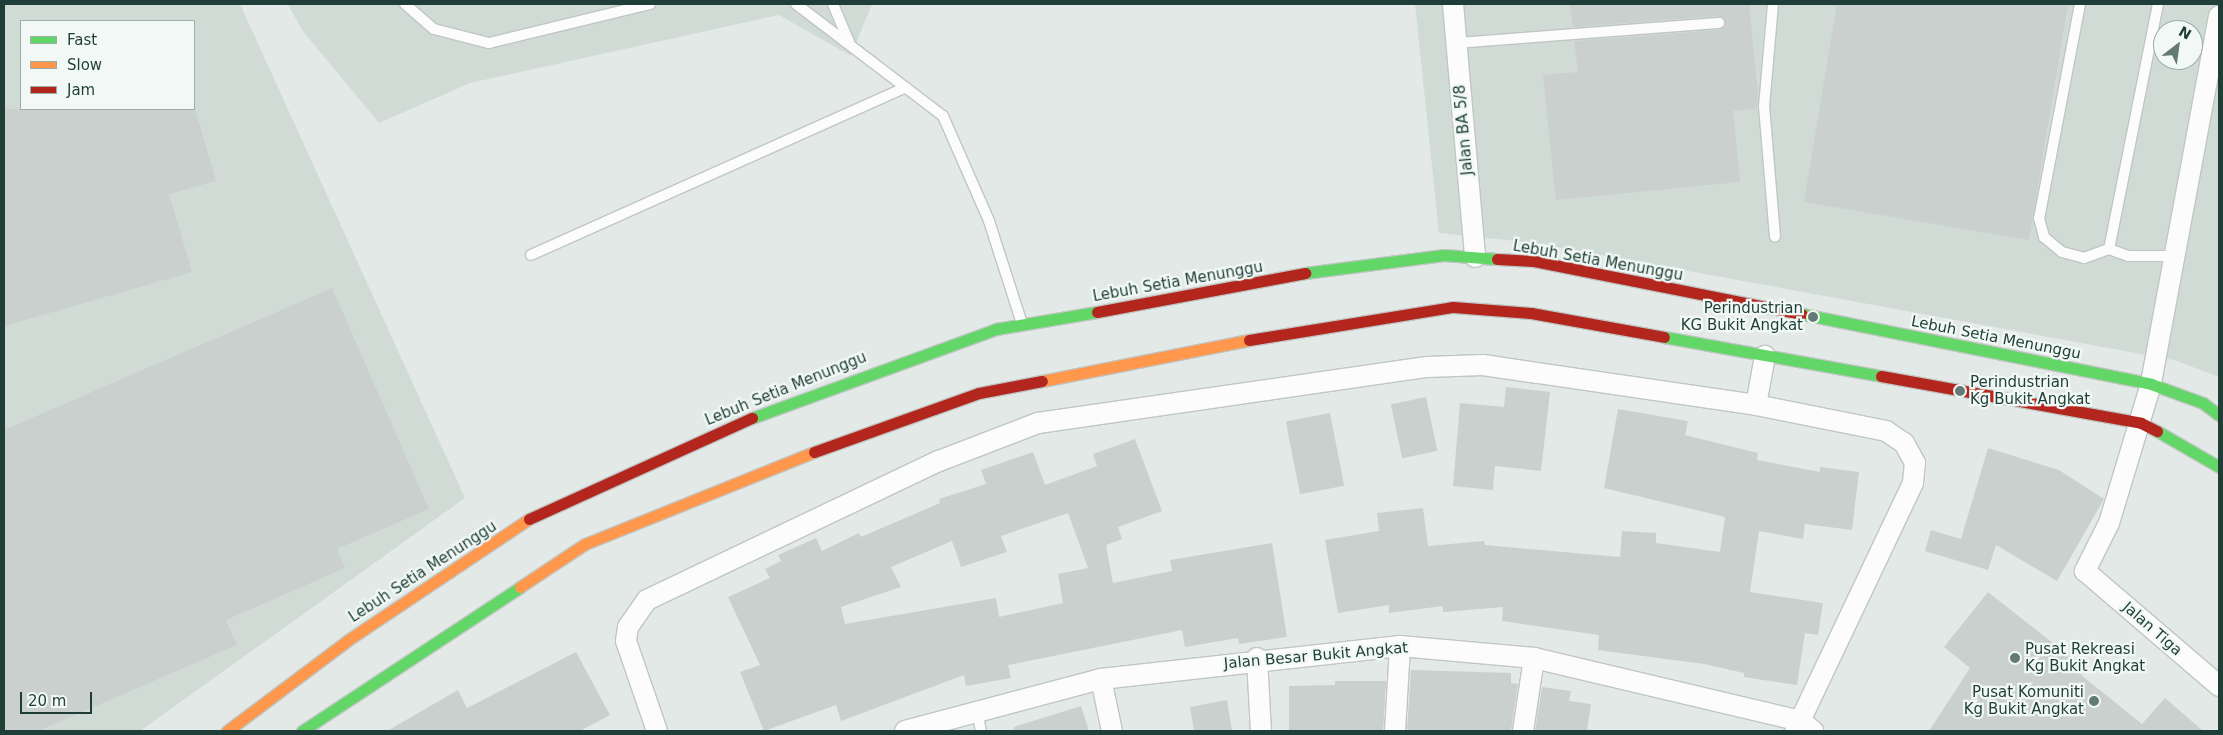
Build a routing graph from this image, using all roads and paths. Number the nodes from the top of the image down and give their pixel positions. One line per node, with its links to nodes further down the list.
1 (406, 4): 2 (lane)
2 (650, 4)
3 (796, 4): 11 (lane)
4 (833, 4): 11 (lane)
5 (1453, 4): 12 (street, Jalan BA 5/8)
6 (1773, 4): 14 (lane)
7 (2080, 4): 15 (lane)
8 (2158, 4): 15 (lane)
9 (2219, 16): 17 (street)
10 (1719, 23): 12 (lane)
11 (849, 42): 13 (lane)
12 (1457, 43): 18 (street, Jalan BA 5/8)
13 (905, 88): 16 (lane); 19 (lane)
14 (1774, 237)
15 (2109, 250): 17 (lane)
16 (531, 255)
17 (2175, 256): 21 (street)
18 (1475, 257): 19 (street, Lebuh Setia Menunggu); 21 (street, Lebuh Setia Menunggu)
19 (1023, 324): 33 (street, Lebuh Setia Menunggu)
20 (1765, 356): 22 (street); 24 (street); 34 (street)
21 (2151, 384): 23 (street, Lebuh Setia Menunggu); 24 (street)
22 (1756, 406): 32 (street); 35 (street)
23 (2219, 415)
24 (2141, 423): 25 (street); 30 (street, Jalan Tiga)
25 (2219, 467)
26 (1400, 646): 27 (street, Jalan Besar Bukit Angkat); 28 (street, Jalan Besar Bukit Angkat); 40 (street)
27 (1257, 658): 29 (street, Jalan Besar Bukit Angkat); 39 (street)
28 (1534, 658): 32 (street, Jalan Besar Bukit Angkat); 41 (street)
29 (1101, 678): 31 (street, Jalan Besar Bukit Angkat); 38 (street)
30 (2219, 686)
31 (977, 711): 36 (street, Jalan Besar Bukit Angkat); 37 (lane)
32 (1803, 728)
33 (227, 731)
34 (302, 731)
35 (657, 731)
36 (905, 731)
37 (981, 731)
38 (1112, 731)
39 (1260, 731)
40 (1395, 731)
41 (1523, 731)

